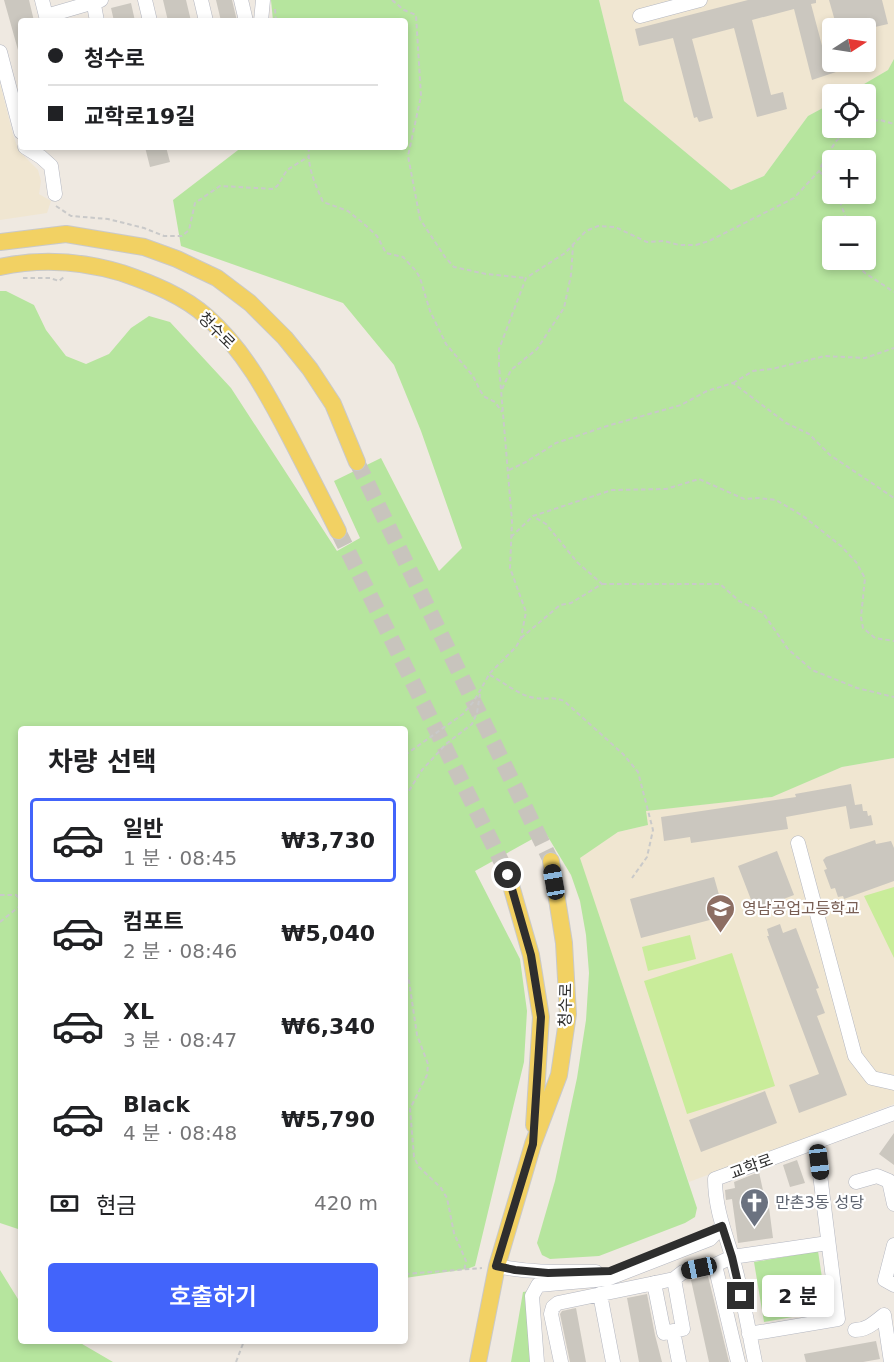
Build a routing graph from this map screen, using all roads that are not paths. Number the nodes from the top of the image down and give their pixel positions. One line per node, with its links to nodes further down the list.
1 (42, 0): 7 (street)
2 (145, 0): 10 (street)
3 (201, 0): 11 (street)
4 (241, 0): 12 (street)
5 (263, 0): 13 (street)
6 (700, 0): 8 (street)
7 (96, 1): 9 (street)
8 (640, 16)
9 (97, 18)
10 (149, 18)
11 (205, 18)
12 (245, 18)
13 (261, 18)
14 (0, 52): 15 (street)
15 (18, 121)
16 (31, 150): 17 (street)
17 (55, 194)
18 (0, 242): 20 (main road)
19 (0, 267): 21 (main road, 청수로)
20 (357, 462)
21 (338, 531)
22 (798, 843): 25 (street)
23 (551, 861): 28 (main road, 청수로)
24 (508, 875): 28 (main road, 청수로)
25 (894, 1083)
26 (894, 1113): 27 (street, 교학로)
27 (816, 1142): 31 (street, 교학로); 32 (street)
28 (533, 1144): 36 (main road, 청수로)
29 (856, 1182): 30 (street)
30 (894, 1204)
31 (722, 1226): 34 (street); 36 (street); 46 (street)
32 (828, 1243): 34 (street); 44 (street)
33 (894, 1245): 39 (street)
34 (732, 1257): 35 (street); 44 (street)
35 (715, 1265): 37 (street); 50 (street)
36 (496, 1266): 45 (main road, 청수로)
37 (674, 1279): 38 (street); 43 (street)
38 (654, 1283): 40 (street); 43 (street)
39 (894, 1285)
40 (600, 1294): 47 (street); 48 (street)
41 (889, 1310): 42 (street); 52 (street)
42 (855, 1330)
43 (673, 1331): 49 (street)
44 (749, 1334): 51 (street)
45 (478, 1362)
46 (537, 1362)
47 (561, 1362)
48 (613, 1362)
49 (679, 1362)
50 (738, 1362)
51 (755, 1362)
52 (891, 1362)

